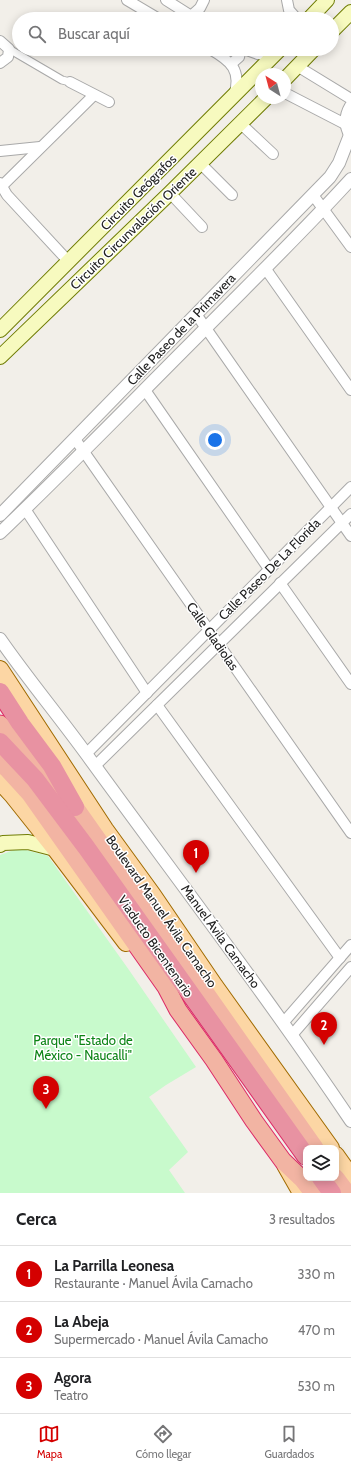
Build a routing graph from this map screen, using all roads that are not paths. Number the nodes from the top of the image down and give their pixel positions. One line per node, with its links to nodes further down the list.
1 (127, 0): 6 (street)
2 (166, 0): 7 (street)
3 (204, 0): 8 (street)
4 (287, 0): 9 (street)
5 (327, 0): 10 (main road)
6 (147, 12)
7 (186, 12)
8 (197, 12)
9 (291, 12)
10 (316, 12)
11 (351, 12): 12 (main road)
12 (339, 24)
13 (0, 41): 14 (street)
14 (9, 49): 15 (street); 21 (street)
15 (12, 51)
16 (21, 56): 25 (street)
17 (222, 56): 22 (street)
18 (239, 56): 22 (street)
19 (273, 56): 27 (main road, Circuito Geógrafos)
20 (307, 56): 23 (main road)
21 (0, 63)
22 (231, 64): 27 (street)
23 (297, 66): 24 (main road); 29 (street)
24 (291, 72)
25 (70, 82): 26 (street)
26 (94, 95): 30 (street); 35 (street)
27 (234, 96): 47 (main road, Circuito Geógrafos)
28 (291, 97): 34 (street)
29 (351, 99)
30 (109, 102)
31 (260, 104): 33 (main road, Circuito Circunvalación Oriente)
32 (351, 106): 34 (street, Calle Paseo de la Primavera)
33 (240, 123): 37 (street); 38 (main road, Circuito Circunvalación Oriente)
34 (349, 132): 43 (street, Calle Paseo de la Primavera)
35 (40, 148): 36 (street); 40 (street)
36 (0, 151)
37 (272, 154)
38 (200, 163): 41 (main road, Circuito Circunvalación Oriente); 42 (street)
39 (351, 179): 44 (street, Calle Paseo de la Primavera)
40 (1, 185): 47 (street)
41 (170, 193): 45 (street); 52 (main road, Circuito Circunvalación Oriente)
42 (232, 195)
43 (313, 195): 44 (street); 49 (street, Calle Paseo de la Primavera)
44 (323, 209): 46 (street); 48 (street, Calle Paseo de la Primavera)
45 (202, 227)
46 (351, 247)
47 (69, 262): 51 (main road, Circuito Geógrafos)
48 (265, 268): 50 (street, Calle Paseo de la Primavera); 54 (street)
49 (196, 314): 50 (street); 55 (street, Calle Paseo de la Primavera)
50 (206, 328): 53 (street, Calle Paseo de la Primavera); 58 (street)
51 (0, 330)
52 (0, 357)
53 (145, 390): 56 (street, Calle Paseo de la Primavera); 65 (street)
54 (351, 390)
55 (75, 439): 56 (street, Calle Gladiolas); 61 (street, Calle Paseo de la Primavera)
56 (83, 451): 59 (street, Calle Paseo de la Primavera); 67 (street, Calle Gladiolas)
57 (351, 487): 58 (street, Calle Paseo De La Florida)
58 (331, 508): 62 (street); 65 (street, Calle Paseo De La Florida)
59 (25, 509): 63 (street, Calle Paseo de la Primavera); 73 (street)
60 (351, 514): 62 (street, Calle Paseo De La Florida)
61 (0, 515)
62 (342, 523): 64 (street); 66 (street, Calle Paseo De La Florida)
63 (0, 533)
64 (351, 536)
65 (269, 569): 67 (street, Calle Paseo De La Florida)
66 (280, 583): 69 (street, Calle Paseo De La Florida); 71 (street)
67 (209, 630): 69 (street, Calle Gladiolas); 73 (street, Calle Paseo De La Florida)
68 (0, 639): 77 (street, Manuel Ávila Camacho)
69 (218, 644): 74 (street, Calle Paseo De La Florida); 82 (street, Calle Gladiolas)
70 (0, 669): 93 (main road, Boulevard Manuel Ávila Camacho)
71 (351, 684)
72 (0, 692): 81 (highway)
73 (146, 693): 77 (street, Calle Paseo De La Florida)
74 (156, 705): 79 (street, Calle Paseo De La Florida); 86 (street)
75 (0, 724): 81 (highway, Boulevard Manuel Ávila Camacho)
76 (0, 742): 94 (highway, Viaducto Bicentenario)
77 (86, 754): 79 (street, Manuel Ávila Camacho)
78 (0, 761): 88 (highway)
79 (95, 766): 89 (street, Manuel Ávila Camacho)
80 (0, 782): 84 (main road)
81 (75, 807): 92 (highway, Boulevard Manuel Ávila Camacho)
82 (351, 833)
83 (0, 845): 84 (main road)
84 (55, 849): 88 (main road)
85 (351, 946): 86 (street)
86 (340, 958): 89 (street)
87 (350, 971): 90 (street)
88 (178, 1010): 96 (highway)
89 (284, 1023): 90 (street, Manuel Ávila Camacho)
90 (292, 1035): 91 (street, Manuel Ávila Camacho)
91 (351, 1121)
92 (313, 1145)
93 (329, 1145)
94 (303, 1152)
95 (339, 1159): 97 (main road)
96 (283, 1161): 100 (main road); 101 (highway)
97 (351, 1176)
98 (323, 1181): 102 (highway)
99 (338, 1181): 103 (highway)
100 (301, 1193)
101 (313, 1193)
102 (332, 1193)
103 (347, 1193)

